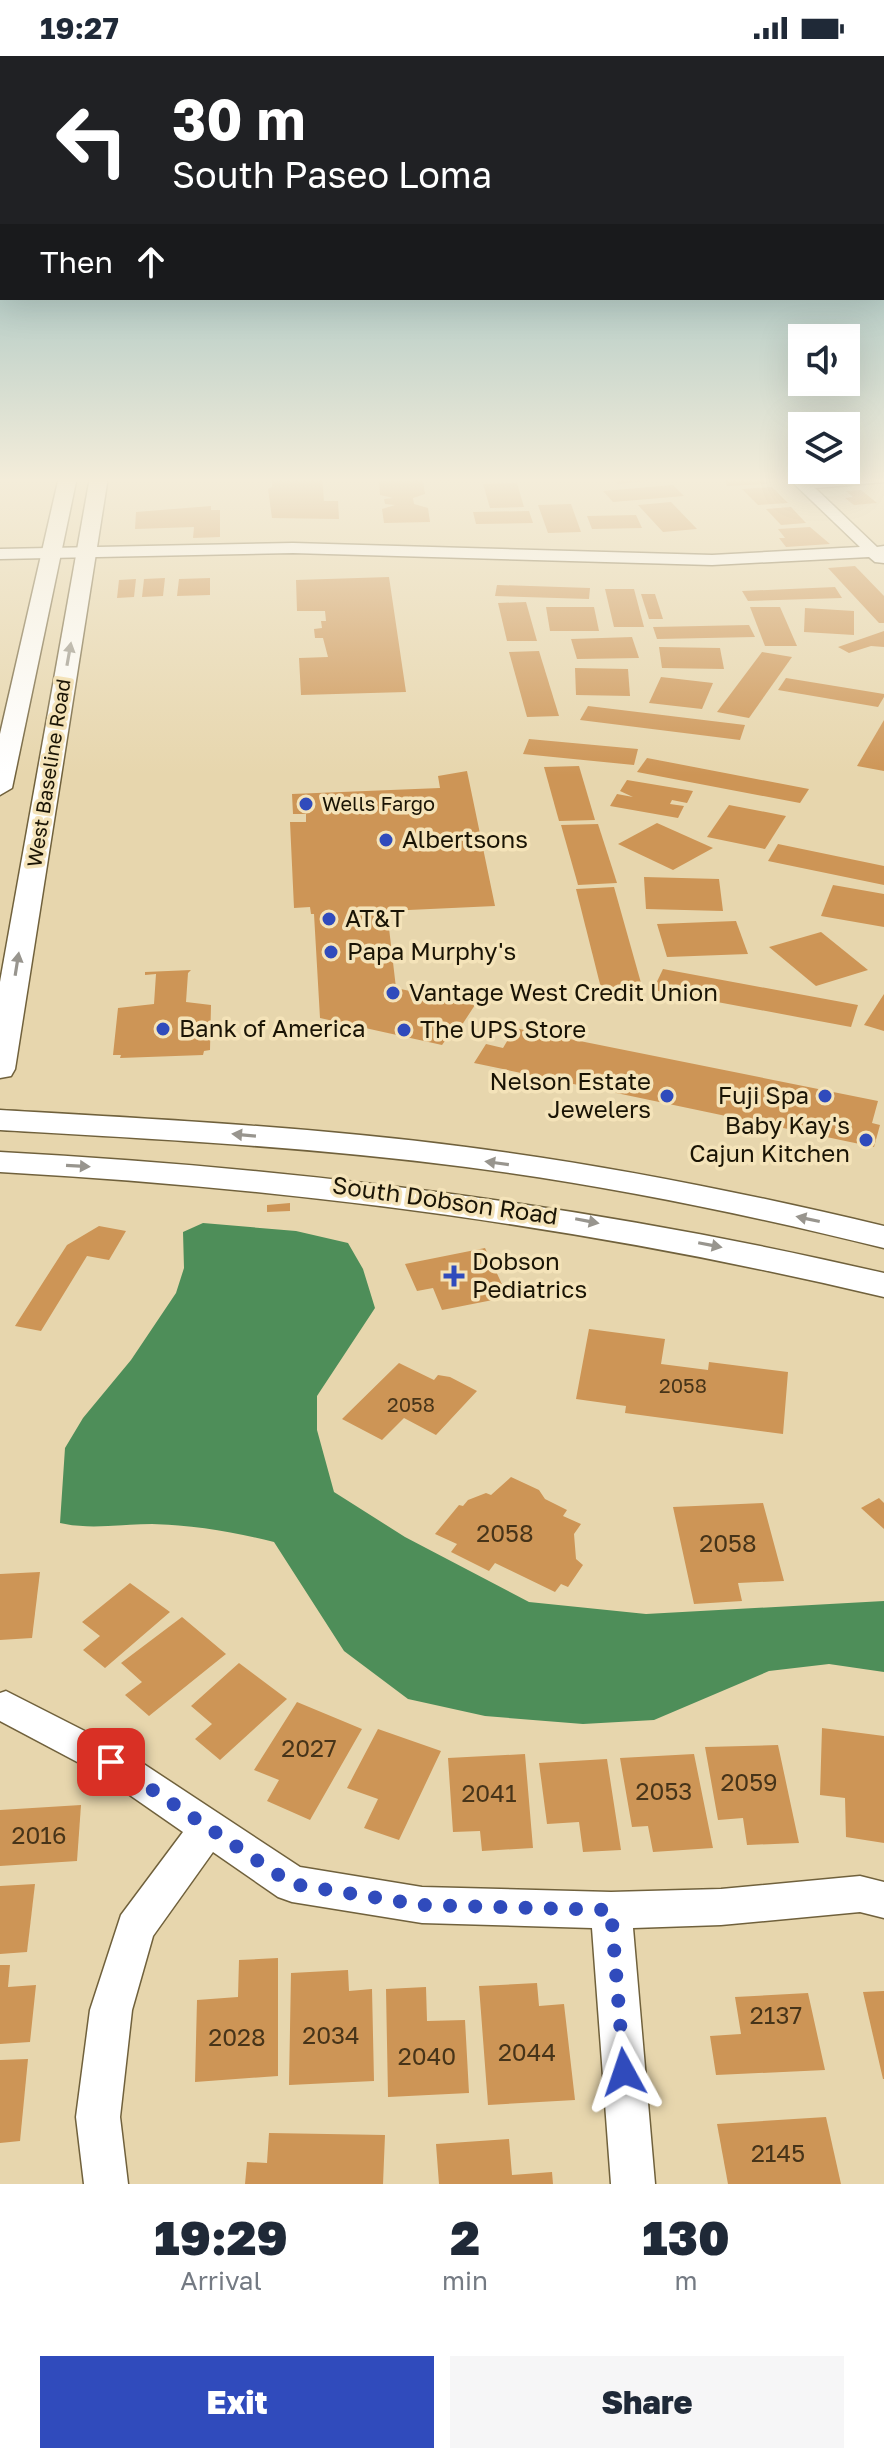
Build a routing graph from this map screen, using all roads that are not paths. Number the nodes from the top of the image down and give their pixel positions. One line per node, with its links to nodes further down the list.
1 (47, 576): 3 (main road, West Baseline Road)
2 (83, 576): 4 (main road, West Baseline Road, one-way to 2)
3 (0, 788)
4 (0, 1069)
5 (0, 1120): 7 (main road, South Dobson Road, one-way to 5)
6 (0, 1162): 8 (main road, South Dobson Road, one-way to 8)
7 (884, 1237)
8 (884, 1285)
9 (6, 1706): 10 (street)
10 (208, 1828): 12 (street); 13 (street)
11 (884, 1900): 12 (street)
12 (611, 1910): 14 (street)
13 (106, 2184)
14 (633, 2184)

